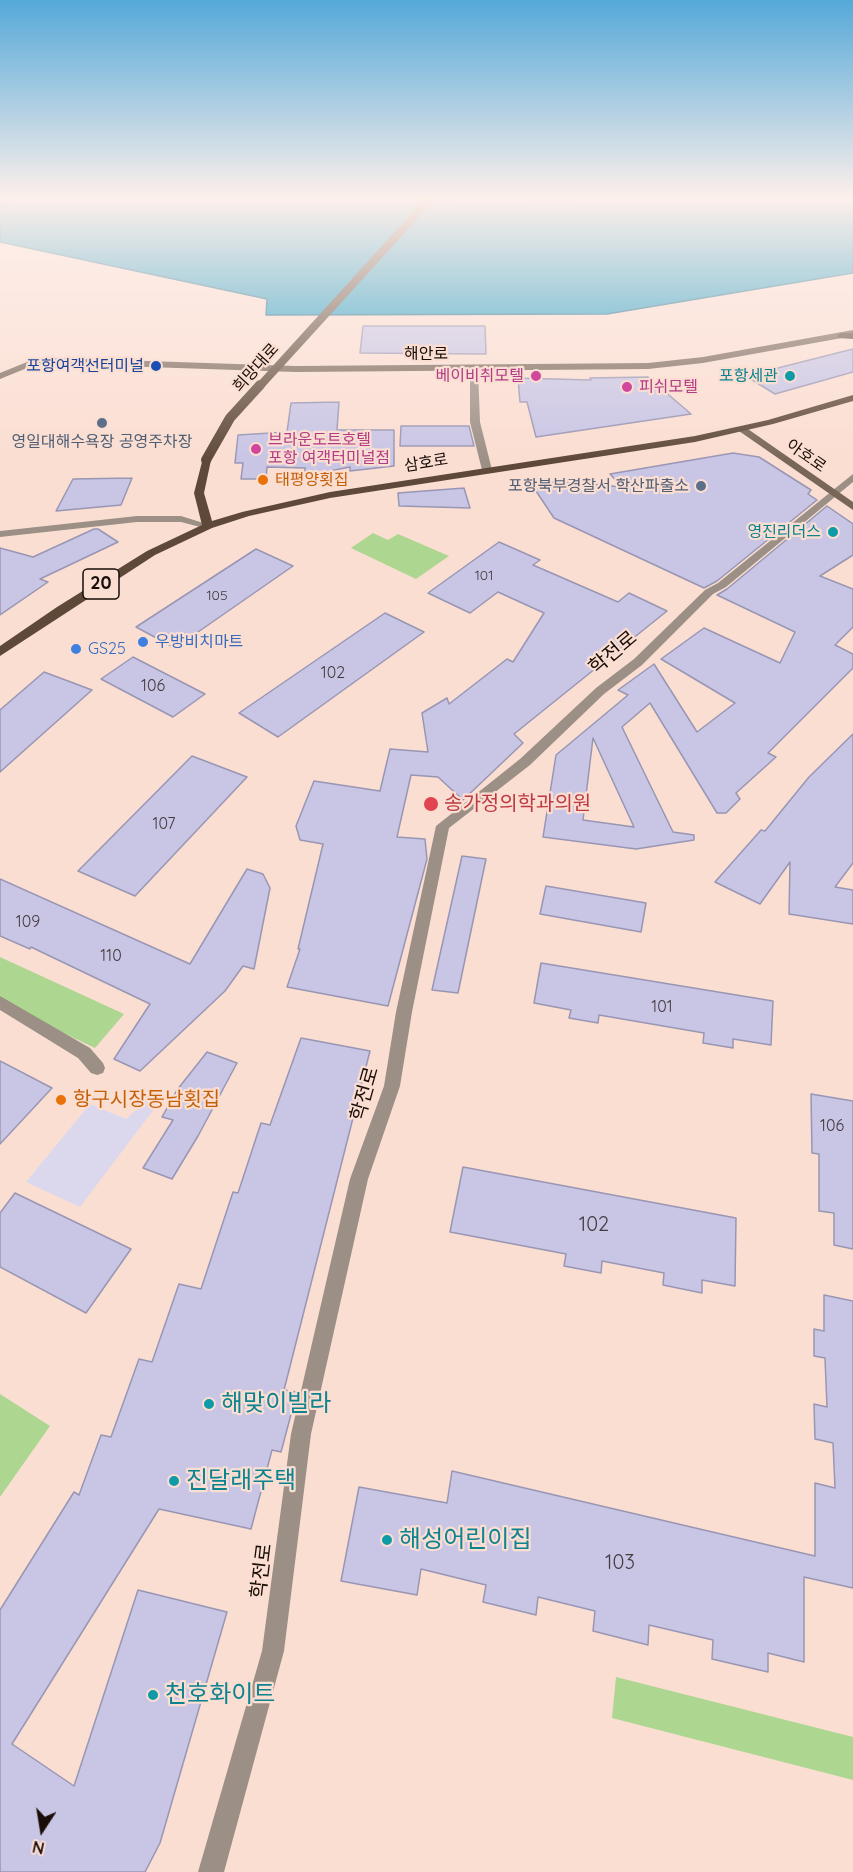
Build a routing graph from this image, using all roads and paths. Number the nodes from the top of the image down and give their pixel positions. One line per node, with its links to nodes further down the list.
1 (351, 285): 11 (main road, 희망대로, bridge)
2 (853, 334): 3 (street, 해안로)
3 (474, 369): 4 (street, 해안로); 7 (street)
4 (0, 376)
5 (853, 398): 6 (main road, 삼호로)
6 (742, 429): 7 (main road, 삼호로); 9 (street, 아호로)
7 (487, 470): 11 (main road, 삼호로)
8 (853, 477): 9 (street, 학전로)
9 (832, 492): 10 (street, 아호로); 16 (street, 학전로)
10 (853, 507)
11 (208, 525): 12 (street); 13 (main road, 삼호로 / 20)
12 (0, 534)
13 (0, 652)
14 (0, 1002): 15 (street)
15 (97, 1068)
16 (211, 1872)

